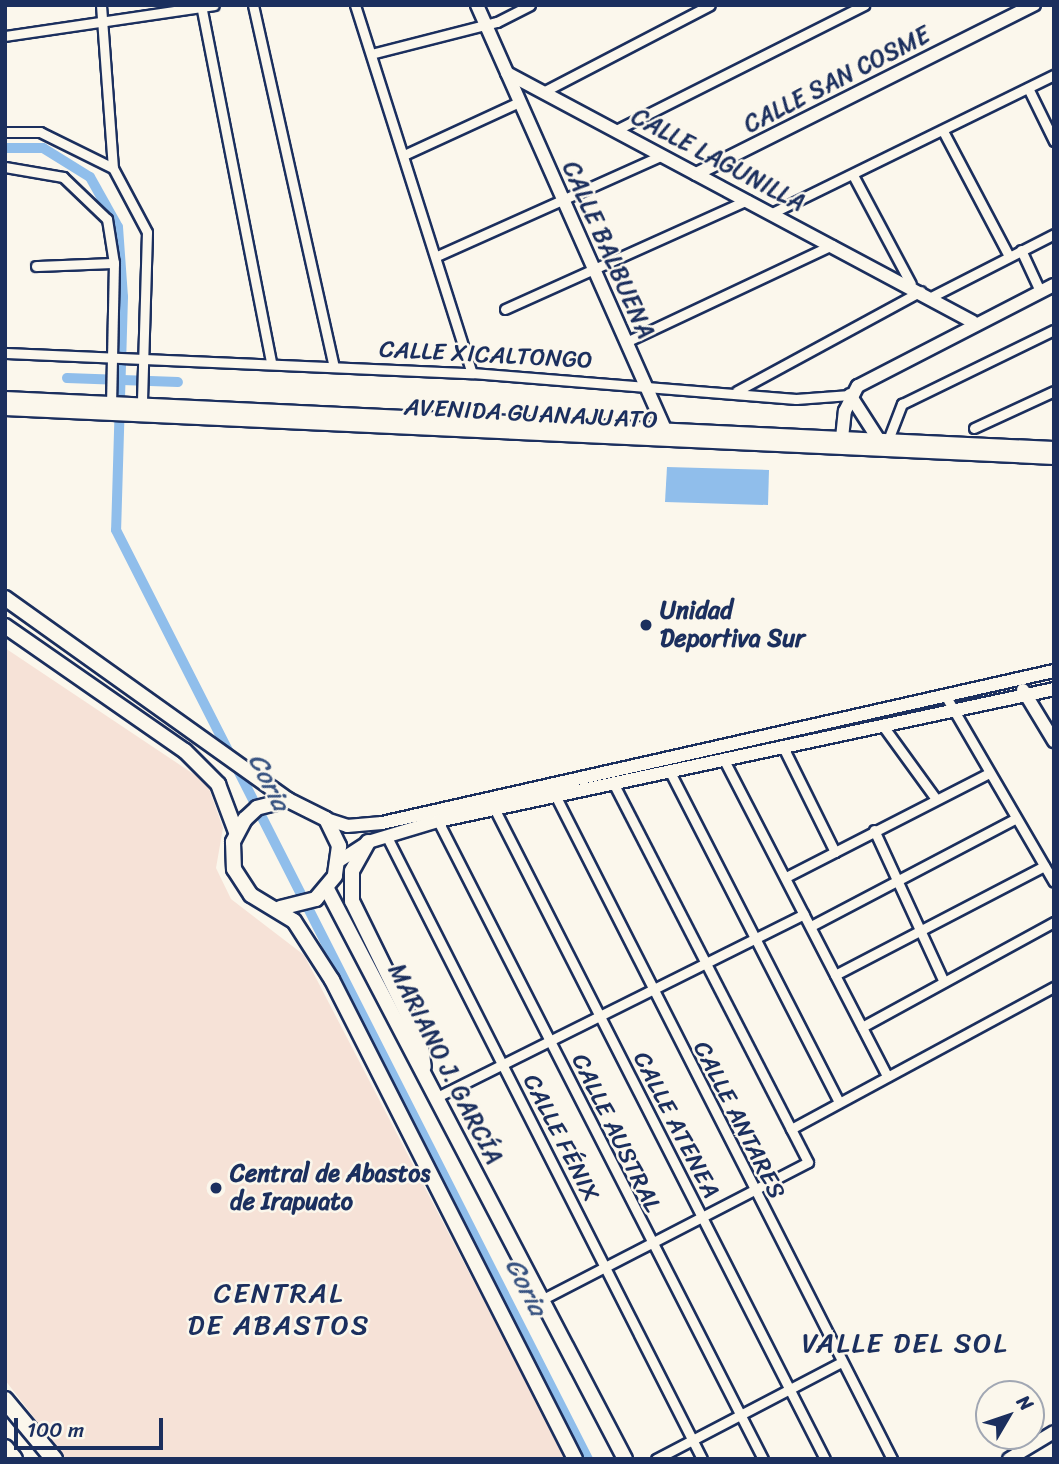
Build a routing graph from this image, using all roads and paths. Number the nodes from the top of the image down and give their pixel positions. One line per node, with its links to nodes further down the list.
1 (101, 5): 12 (street)
2 (214, 5): 10 (street)
3 (253, 5): 52 (street)
4 (355, 5): 14 (street)
5 (477, 5): 11 (street)
6 (530, 5): 11 (street)
7 (710, 5): 18 (street)
8 (864, 5): 20 (street)
9 (1034, 5): 28 (street, CALLE SAN COSME)
10 (201, 6): 12 (street); 51 (street)
11 (485, 24): 14 (street); 15 (street)
12 (102, 26): 13 (street); 27 (street)
13 (5, 36)
14 (371, 54): 24 (street)
15 (507, 73): 18 (street, CALLE LAGUNILLA); 19 (street, CALLE BALBUENA)
16 (1054, 75): 17 (street)
17 (1028, 88): 21 (street); 23 (street)
18 (542, 92): 20 (street, CALLE LAGUNILLA)
19 (519, 102): 24 (street); 31 (street, CALLE BALBUENA)
20 (616, 130): 25 (street, CALLE LAGUNILLA)
21 (943, 131): 29 (street); 37 (street)
22 (5, 132): 27 (street)
23 (1054, 141)
24 (404, 155): 36 (street)
25 (661, 156): 28 (street, CALLE LAGUNILLA); 31 (street)
26 (5, 167): 38 (street)
27 (113, 169): 50 (street)
28 (696, 174): 30 (street, CALLE LAGUNILLA)
29 (853, 175): 32 (street); 42 (street)
30 (748, 200): 32 (street, CALLE LAGUNILLA); 40 (street)
31 (564, 201): 36 (street); 40 (street, CALLE BALBUENA)
32 (772, 213): 34 (street, CALLE LAGUNILLA)
33 (1054, 234): 35 (street)
34 (832, 245): 42 (street, CALLE LAGUNILLA); 47 (street)
35 (1021, 250): 37 (street); 43 (street)
36 (437, 256): 53 (street)
37 (1009, 256): 42 (street)
38 (114, 263): 39 (street); 49 (street)
39 (36, 266)
40 (595, 272): 44 (street); 47 (street, CALLE BALBUENA)
41 (1054, 285): 43 (street)
42 (921, 291): 45 (street, CALLE LAGUNILLA); 56 (street)
43 (1040, 291): 45 (street)
44 (505, 309)
45 (974, 322): 57 (street)
46 (1054, 330): 65 (street)
47 (626, 342): 54 (street, CALLE BALBUENA)
48 (5, 353): 49 (street)
49 (116, 361): 50 (street, CALLE XICALTONGO); 60 (street)
50 (144, 361): 51 (street, CALLE XICALTONGO); 59 (street)
51 (271, 363): 52 (street, CALLE XICALTONGO)
52 (334, 366): 53 (street, CALLE XICALTONGO)
53 (472, 373): 54 (street, CALLE XICALTONGO)
54 (645, 384): 56 (street, CALLE XICALTONGO); 63 (street, CALLE BALBUENA)
55 (1054, 391): 62 (street)
56 (735, 392): 57 (street, CALLE XICALTONGO)
57 (850, 395): 64 (street); 65 (street)
58 (5, 398): 60 (street, AVENIDA GUANAJUATO)
59 (139, 401): 60 (street, AVENIDA GUANAJUATO); 63 (street, AVENIDA GUANAJUATO); 66 (street, AVENIDA GUANAJUATO)
60 (113, 405): 61 (street, AVENIDA GUANAJUATO)
61 (5, 409)
62 (974, 428)
63 (665, 429): 64 (street, AVENIDA GUANAJUATO); 66 (street, CALLE BALBUENA)
64 (842, 438): 65 (street, AVENIDA GUANAJUATO)
65 (884, 440): 67 (street, AVENIDA GUANAJUATO)
66 (671, 443): 68 (street, AVENIDA GUANAJUATO)
67 (1054, 448)
68 (1054, 458)
69 (5, 598): 88 (main road)
70 (5, 626): 94 (main road)
71 (1054, 671): 72 (street)
72 (1019, 680): 74 (street); 75 (street)
73 (1054, 689): 75 (street)
74 (945, 695): 76 (street); 77 (street)
75 (1025, 695): 77 (street); 80 (street)
76 (903, 704): 78 (street); 86 (street)
77 (949, 711): 78 (street); 84 (street)
78 (907, 722): 79 (street)
79 (883, 726): 81 (street); 87 (street)
80 (1054, 741)
81 (784, 749): 82 (street); 97 (street)
82 (724, 760): 83 (street); 100 (street)
83 (669, 770): 85 (street); 109 (street)
84 (987, 774): 87 (street); 91 (street)
85 (614, 784): 86 (street); 110 (street)
86 (554, 790): 89 (street); 90 (street); 114 (street, CALLE ANTARES)
87 (936, 799): 93 (street)
88 (288, 800): 90 (main road); 94 (main road)
89 (494, 808): 92 (street); 115 (street, CALLE ATENEA)
90 (326, 819): 98 (main road)
91 (1015, 819): 99 (street); 101 (street)
92 (438, 821): 95 (street); 117 (street, CALLE AUSTRAL)
93 (874, 830): 97 (street); 101 (street)
94 (236, 832): 104 (main road)
95 (386, 835): 96 (street); 118 (street, CALLE FÉNIX)
96 (368, 842): 98 (street); 120 (main road)
97 (835, 852): 100 (street)
98 (339, 861): 103 (main road)
99 (1044, 866): 102 (street); 108 (street)
100 (786, 877): 105 (street)
101 (898, 880): 107 (street); 108 (street)
102 (1054, 882)
103 (322, 894): 104 (main road); 120 (main road, MARIANO J. GARCÍA)
104 (280, 908): 138 (main road)
105 (804, 914): 107 (street); 109 (street)
106 (1054, 922): 112 (street)
107 (811, 926): 111 (street)
108 (921, 931): 111 (street); 112 (street)
109 (754, 940): 110 (street); 122 (street)
110 (706, 963): 114 (street); 123 (street)
111 (835, 975): 116 (street)
112 (944, 982): 116 (street)
113 (1054, 987): 119 (street)
114 (650, 992): 115 (street); 124 (street, CALLE ANTARES)
115 (599, 1017): 117 (street); 125 (street, CALLE ATENEA)
116 (862, 1027): 119 (street)
117 (550, 1041): 118 (street); 126 (street, CALLE AUSTRAL)
118 (502, 1065): 121 (street); 127 (street, CALLE FÉNIX)
119 (887, 1076): 122 (street)
120 (425, 1079): 121 (main road, MARIANO J. GARCÍA)
121 (435, 1098): 128 (main road, MARIANO J. GARCÍA)
122 (839, 1102): 123 (street)
123 (790, 1129): 124 (street)
124 (754, 1191): 125 (street); 129 (street, CALLE ANTARES)
125 (701, 1216): 126 (street); 130 (street, CALLE ATENEA)
126 (648, 1242): 127 (street); 132 (street, CALLE AUSTRAL)
127 (603, 1265): 128 (street); 134 (street, CALLE FÉNIX)
128 (543, 1298): 139 (main road, MARIANO J. GARCÍA)
129 (840, 1363): 130 (street); 144 (street, CALLE ANTARES)
130 (788, 1389): 132 (street); 143 (street, CALLE ATENEA)
131 (5, 1400): 137 (highway)
132 (739, 1414): 134 (street); 142 (street, CALLE AUSTRAL)
133 (1054, 1432): 145 (street)
134 (691, 1438): 140 (street); 141 (street, CALLE FÉNIX)
135 (5, 1448): 136 (highway)
136 (14, 1459)
137 (54, 1459)
138 (575, 1459)
139 (625, 1459)
140 (656, 1459)
141 (702, 1459)
142 (763, 1459)
143 (825, 1459)
144 (892, 1459)
145 (1009, 1459)

